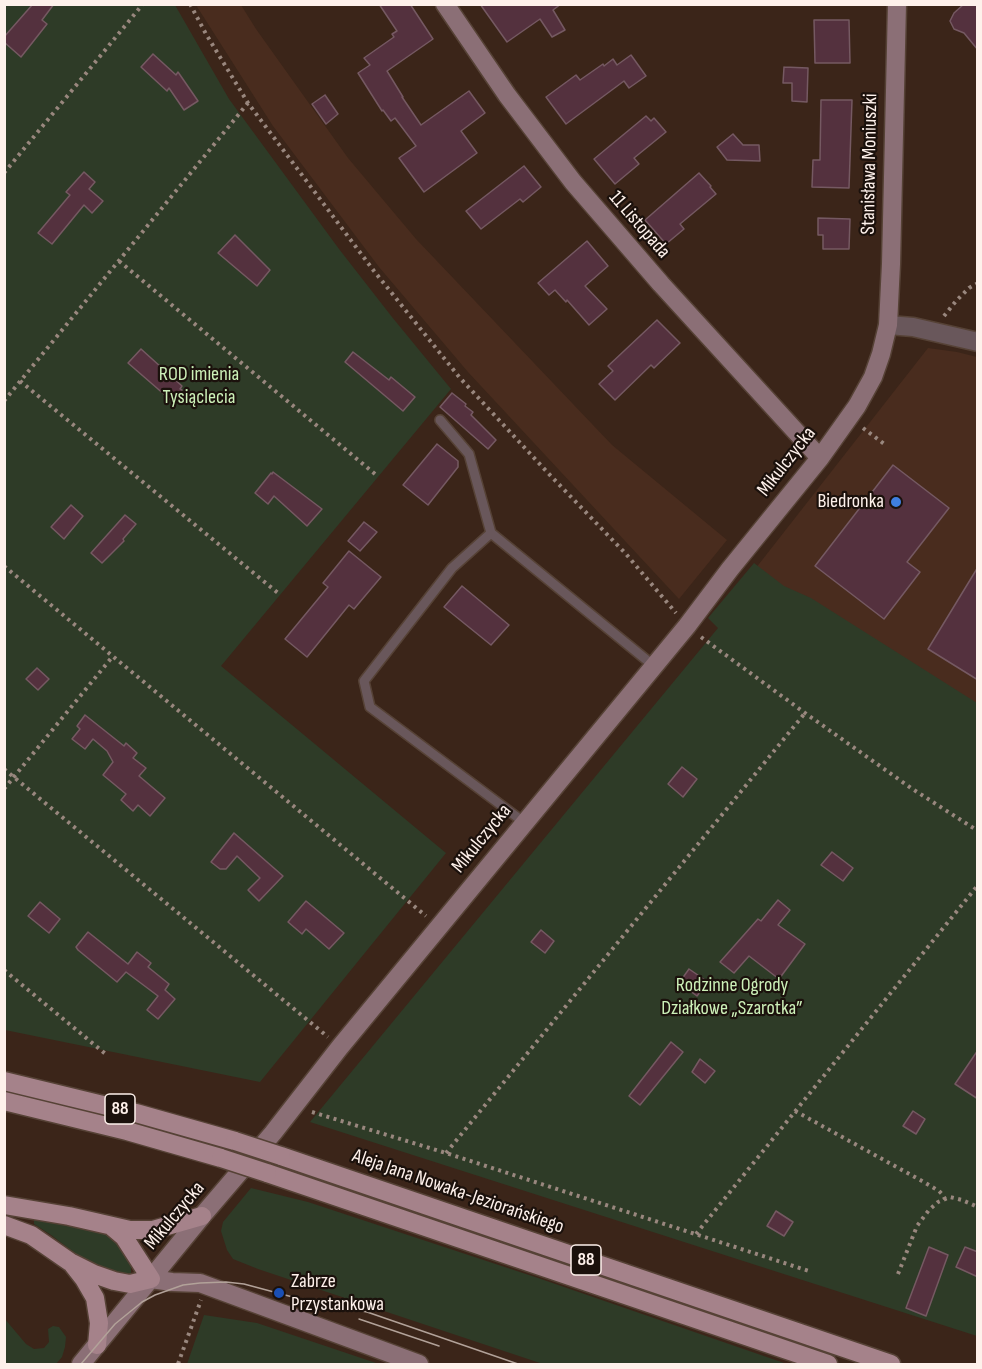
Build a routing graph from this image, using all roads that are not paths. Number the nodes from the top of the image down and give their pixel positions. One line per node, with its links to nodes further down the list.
1 (445, 4): 6 (street, 11 Listopada)
2 (897, 4): 3 (street, Stanisława Moniuszki)
3 (888, 325): 4 (street); 6 (street, Mikulczycka)
4 (978, 342)
5 (440, 420): 7 (lane)
6 (820, 458): 8 (street, Mikulczycka)
7 (491, 533): 8 (lane); 9 (lane)
8 (654, 666): 9 (street, Mikulczycka)
9 (525, 823): 13 (street, Mikulczycka)
10 (4, 1081): 22 (main road, Aleja Jana Nowaka-Jeziorańskiego / 88, bridge)
11 (4, 1101): 21 (main road, 88, bridge)
12 (4, 1205): 15 (main road)
13 (202, 1216): 15 (main road); 17 (street, Mikulczycka)
14 (4, 1225): 16 (main road)
15 (111, 1226): 17 (main road)
16 (70, 1262): 17 (main road); 18 (main road)
17 (151, 1279): 18 (street, Mikulczycka); 20 (street)
18 (97, 1345): 19 (street, Mikulczycka)
19 (81, 1365)
20 (419, 1365)
21 (828, 1365)
22 (891, 1365)

